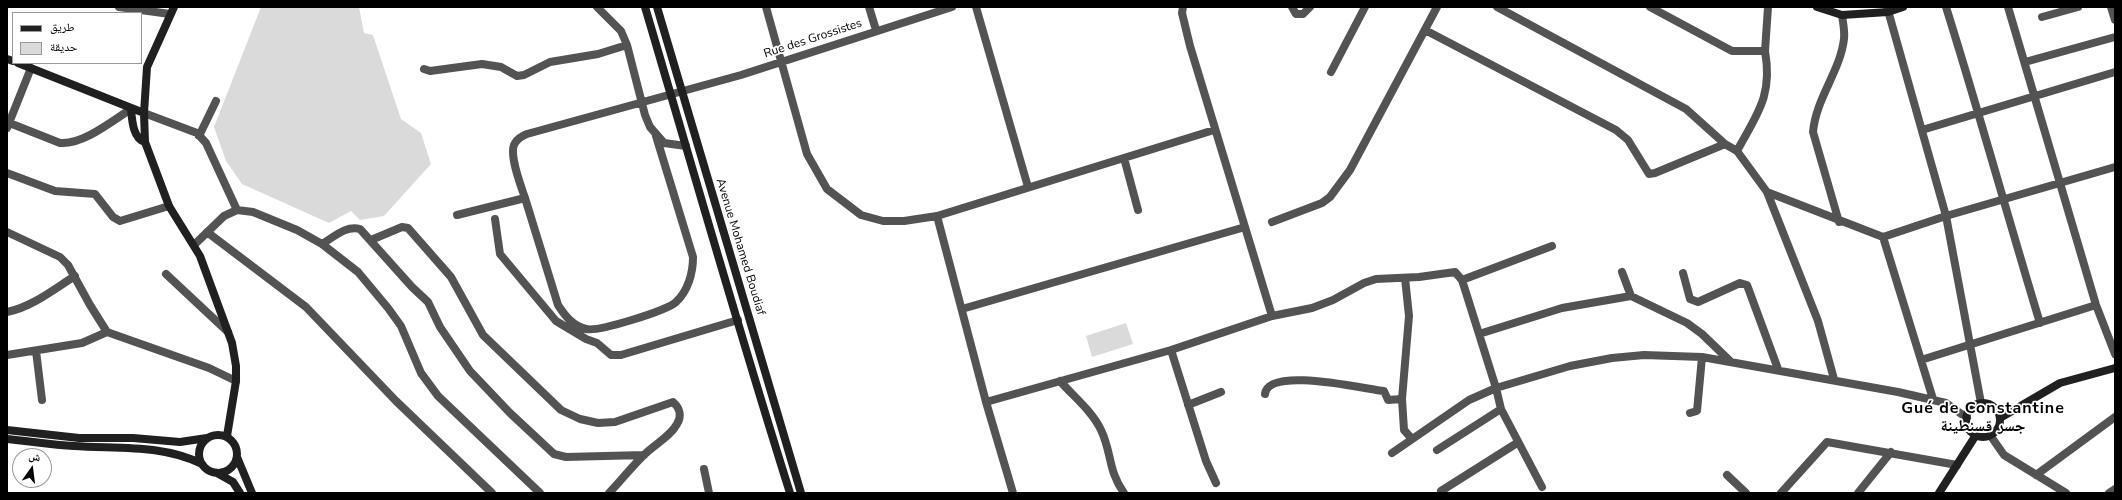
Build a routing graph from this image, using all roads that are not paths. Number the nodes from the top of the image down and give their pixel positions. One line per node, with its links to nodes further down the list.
1 (119, 7): 24 (street)
2 (597, 7): 31 (street)
3 (645, 7): 41 (main road, Avenue Mohamed Boudiaf)
4 (658, 7): 40 (main road, Avenue Mohamed Boudiaf)
5 (766, 7): 33 (street)
6 (869, 7): 28 (street)
7 (952, 7): 28 (street, Rue des Grossistes)
8 (976, 7): 61 (street)
9 (1183, 7): 49 (street)
10 (1292, 7): 11 (street)
11 (1310, 7)
12 (1365, 7): 38 (street)
13 (1437, 7): 29 (street)
14 (1497, 7): 54 (street)
15 (1650, 7): 32 (street)
16 (1768, 7): 32 (street)
17 (1817, 7): 25 (main road)
18 (1903, 7): 23 (main road)
19 (1946, 7): 46 (street)
20 (2008, 7): 34 (street)
21 (2078, 7): 26 (street)
22 (2112, 7): 27 (street)
23 (1887, 10): 25 (main road); 50 (street)
24 (172, 11): 47 (main road)
25 (1842, 15): 73 (street)
26 (2042, 17)
27 (2115, 20)
28 (876, 30): 33 (street, Rue des Grossistes)
29 (1425, 30): 54 (street); 72 (street)
30 (2115, 38): 34 (street)
31 (627, 45): 37 (street); 44 (street)
32 (1765, 51): 56 (street)
33 (782, 62): 40 (street, Rue des Grossistes); 69 (street)
34 (2025, 62): 42 (street)
35 (21, 64): 36 (main road)
36 (31, 68): 45 (main road); 48 (street)
37 (424, 69)
38 (1330, 72)
39 (2115, 72): 42 (street)
40 (682, 91): 41 (street, Rue des Grossistes); 155 (main road, Avenue Mohamed Boudiaf)
41 (671, 95): 44 (street, Rue des Grossistes); 55 (main road, Avenue Mohamed Boudiaf)
42 (2035, 95): 46 (street); 60 (street)
43 (216, 101): 51 (street)
44 (641, 103): 52 (street); 63 (street, Rue des Grossistes)
45 (131, 109): 47 (main road); 48 (street); 53 (main road)
46 (1979, 112): 50 (street); 64 (street)
47 (144, 113): 51 (street); 53 (main road)
48 (8, 124)
49 (1214, 130): 57 (street); 74 (street)
50 (1922, 130): 70 (street)
51 (199, 136): 66 (street)
52 (656, 136): 55 (street); 63 (street, Rue des Grossistes)
53 (145, 142): 65 (main road)
54 (1725, 144): 56 (street)
55 (686, 146): 93 (main road, Avenue Mohamed Boudiaf)
56 (1737, 151): 62 (street)
57 (1124, 158): 61 (street); 67 (street)
58 (2115, 167): 60 (street)
59 (7, 173): 65 (street)
60 (2061, 182): 64 (street); 89 (street)
61 (1028, 187): 69 (street)
62 (1767, 192): 73 (street); 108 (street)
63 (525, 198): 68 (street)
64 (2003, 200): 70 (street); 94 (street)
65 (169, 206): 80 (main road)
66 (237, 210): 76 (street); 79 (street)
67 (1138, 210)
68 (457, 216)
69 (937, 216): 90 (street)
70 (1946, 216): 77 (street); 98 (street)
71 (494, 219): 93 (street)
72 (1272, 222)
73 (1839, 222): 77 (street)
74 (1245, 227): 90 (street); 92 (street)
75 (7, 232): 85 (street)
76 (207, 232): 80 (street); 150 (street)
77 (1883, 237): 104 (street)
78 (371, 240): 79 (street); 136 (street); 136 (street)
79 (322, 244): 151 (street)
80 (194, 245): 96 (main road)
81 (1552, 246): 87 (street)
82 (1622, 272): 88 (street)
83 (1683, 273): 107 (street)
84 (166, 274): 96 (street)
85 (75, 276): 91 (street); 95 (street)
86 (1405, 278): 87 (street); 92 (street); 114 (street)
87 (1462, 280): 97 (street)
88 (1631, 296): 97 (street); 105 (street)
89 (2096, 305): 94 (street); 101 (street)
90 (962, 309): 117 (street)
91 (7, 312)
92 (1272, 316): 99 (street)
93 (738, 320): 154 (main road, Avenue Mohamed Boudiaf)
94 (2040, 323): 98 (street)
95 (107, 332): 100 (street); 109 (street)
96 (228, 332): 109 (main road)
97 (1479, 334): 111 (street)
98 (1969, 345): 104 (street); 118 (street)
99 (1170, 350): 110 (street); 119 (street)
100 (36, 351): 102 (street); 116 (street)
101 (2115, 354)
102 (7, 355)
103 (1702, 357): 105 (street); 111 (street); 121 (street)
104 (1921, 360): 115 (street)
105 (1730, 362): 107 (street)
106 (2115, 368): 124 (main road)
107 (1778, 369): 108 (street)
108 (1834, 380): 115 (street)
109 (236, 381): 128 (main road)
110 (1060, 381): 117 (street); 157 (street)
111 (1496, 388): 120 (street); 131 (street)
112 (1221, 392): 119 (street)
113 (1264, 394): 114 (street)
114 (1402, 399): 131 (street)
115 (1933, 399): 123 (street)
116 (42, 400)
117 (986, 402): 156 (street)
118 (1980, 403): 123 (main road); 124 (main road)
119 (1188, 405): 144 (street)
120 (1501, 409): 132 (street); 133 (street)
121 (1690, 413)
122 (2115, 417): 143 (street)
123 (1967, 418): 126 (main road)
124 (2000, 418): 127 (main road)
125 (7, 430): 129 (main road)
126 (1976, 435): 127 (main road); 139 (main road)
127 (1990, 435): 143 (street)
128 (227, 436): 129 (main road); 137 (main road)
129 (207, 438): 138 (main road)
130 (7, 439): 138 (main road)
131 (1412, 439): 135 (street)
132 (1517, 443): 145 (street); 147 (street)
133 (1437, 450)
134 (1891, 452): 139 (street); 159 (street); 160 (street)
135 (1392, 453)
136 (644, 455): 152 (street)
137 (237, 457): 141 (main road); 149 (main road)
138 (202, 464): 141 (main road)
139 (1957, 465): 161 (main road)
140 (704, 469): 153 (street)
141 (217, 473): 148 (main road)
142 (1727, 475): 158 (street)
143 (2036, 475): 162 (street)
144 (1216, 483)
145 (1542, 487)
146 (2115, 489): 163 (street)
147 (1441, 491)
148 (240, 493)
149 (252, 493)
150 (492, 493)
151 (540, 493)
152 (609, 493)
153 (709, 493)
154 (790, 493)
155 (801, 493)
156 (1013, 493)
157 (1124, 493)
158 (1746, 493)
159 (1781, 493)
160 (1858, 493)
161 (1939, 493)
162 (2066, 493)
163 (2109, 493)

